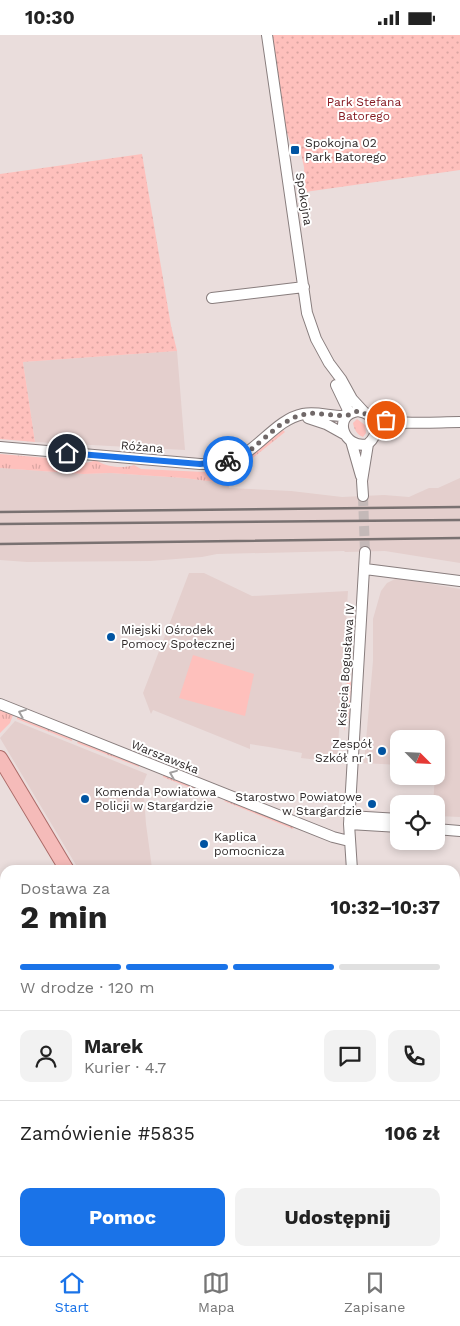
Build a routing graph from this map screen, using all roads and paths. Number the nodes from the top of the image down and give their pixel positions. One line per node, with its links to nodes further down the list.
1 (267, 35): 2 (street, Spokojna)
2 (304, 287): 3 (street); 4 (street, Spokojna)
3 (212, 298)
4 (328, 363): 5 (street, Spokojna); 6 (street, Spokojna)
5 (368, 414): 6 (street); 8 (street); 10 (street)
6 (347, 415): 7 (street, Różana); 11 (street)
7 (297, 416): 11 (street); 13 (street, Różana)
8 (409, 422): 9 (street); 10 (street)
9 (460, 422)
10 (376, 435): 12 (street)
11 (348, 438): 12 (street); 14 (street)
12 (368, 445): 14 (street)
13 (0, 447)
14 (362, 481): 15 (street)
15 (363, 496)
16 (365, 552): 17 (street, Księcia Bogusława IV)
17 (365, 569): 18 (street); 22 (street, Księcia Bogusława IV)
18 (460, 581)
19 (0, 705): 26 (street, Warszawska, one-way to 19)
20 (0, 758): 27 (main road)
21 (390, 819): 22 (street)
22 (349, 820): 23 (street); 26 (street, Księcia Bogusława IV)
23 (390, 826)
24 (445, 830): 25 (street)
25 (460, 831)
26 (349, 841): 28 (street, Księcia Bogusława IV)
27 (64, 865)
28 (351, 865)

